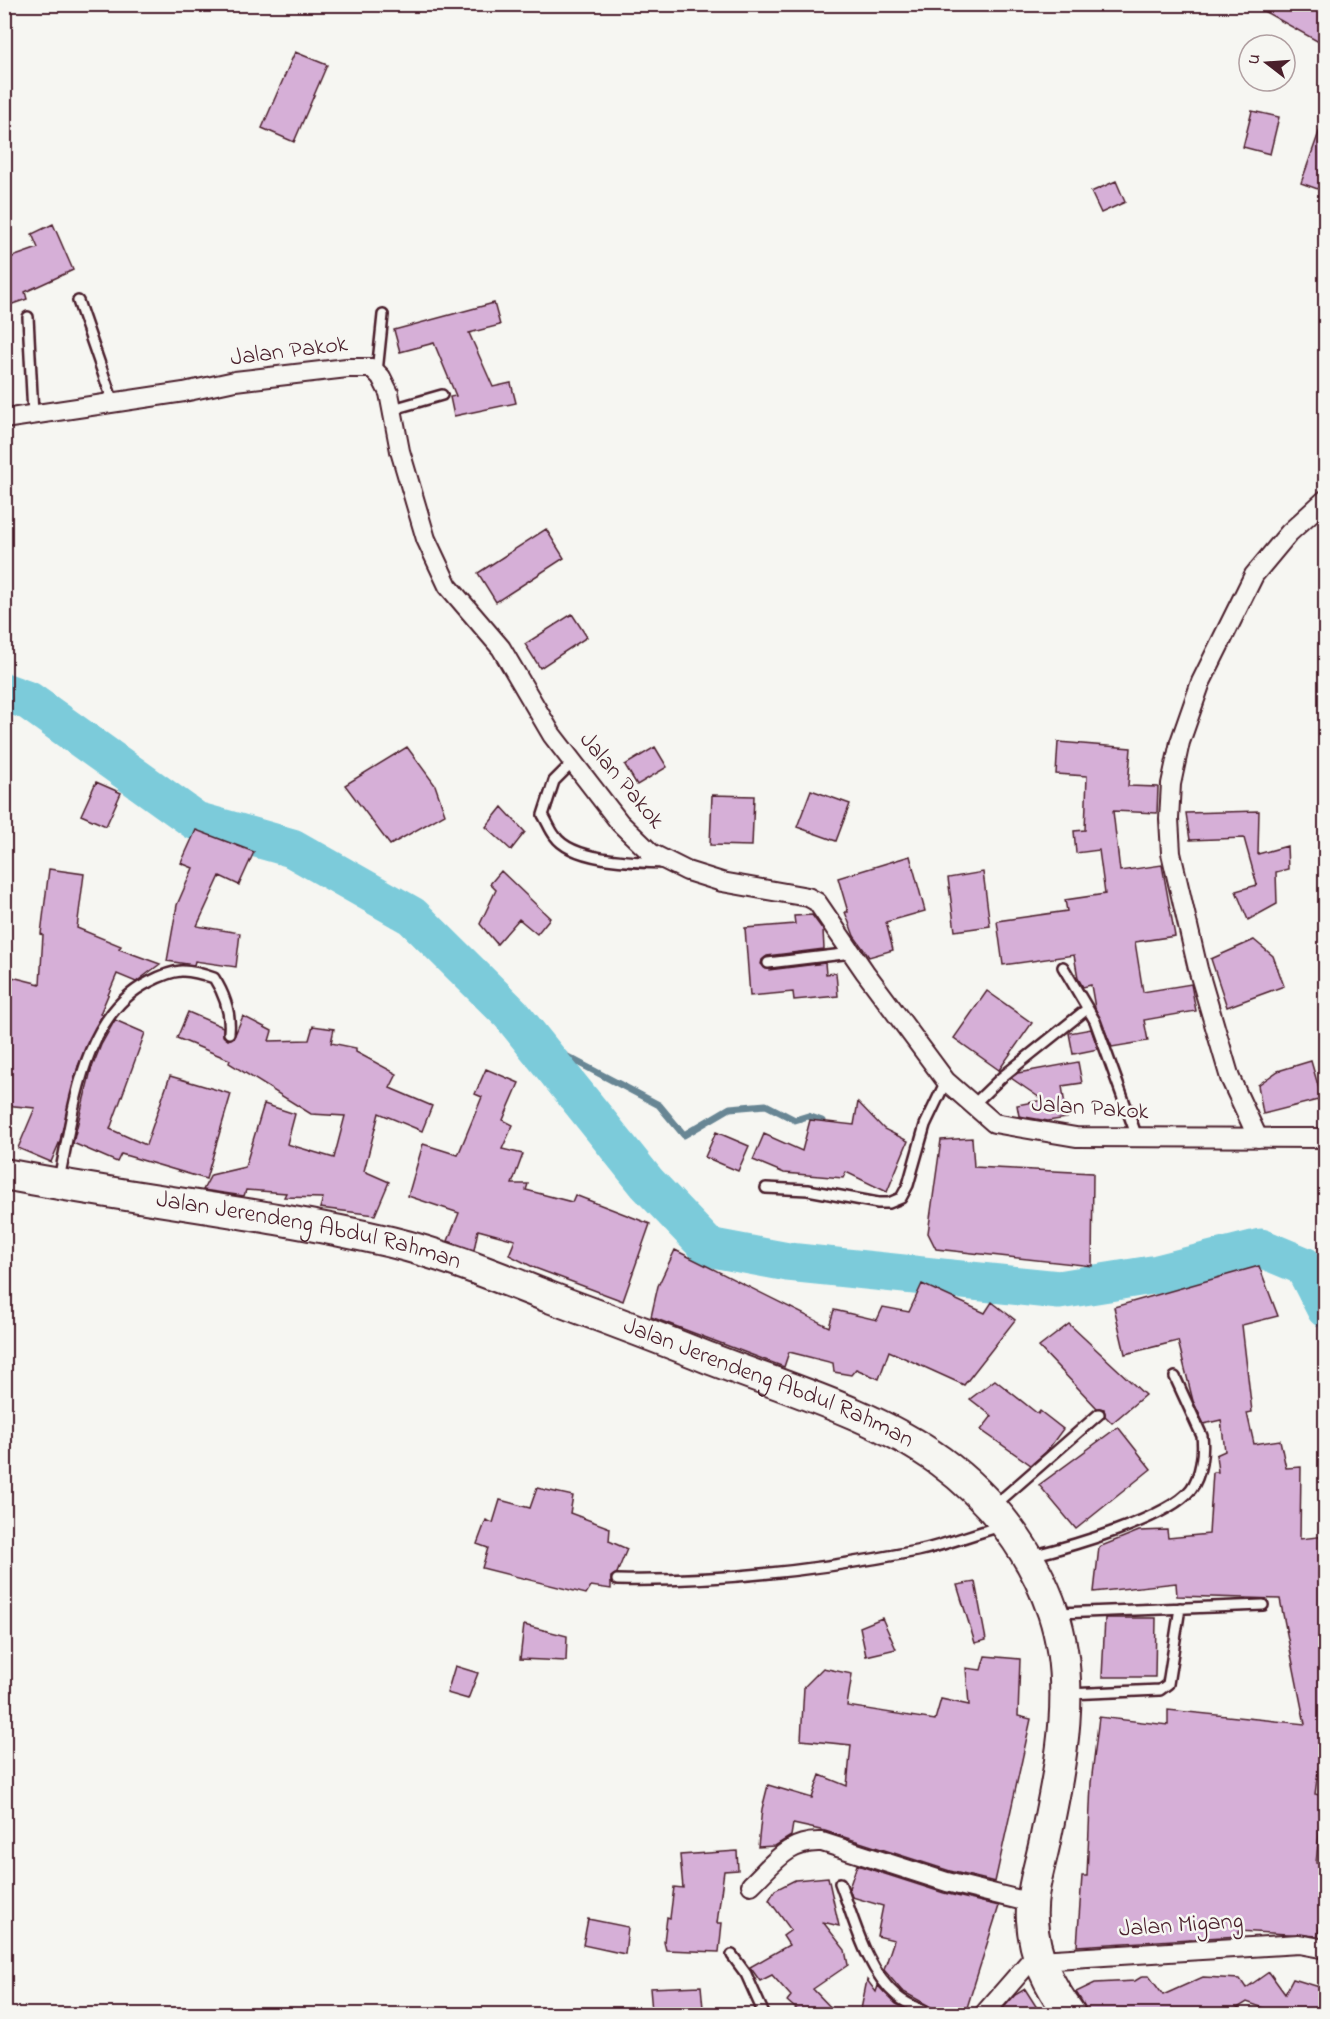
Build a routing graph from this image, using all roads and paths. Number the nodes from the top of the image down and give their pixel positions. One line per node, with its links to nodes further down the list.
1 (78, 301): 6 (lane)
2 (383, 315): 4 (lane)
3 (28, 317): 8 (lane)
4 (377, 372): 6 (street, Jalan Pakok); 7 (street, Jalan Pakok)
5 (442, 395): 7 (lane)
6 (113, 402): 8 (street, Jalan Pakok)
7 (393, 409): 11 (street, Jalan Pakok)
8 (33, 414): 9 (street, Jalan Pakok)
9 (4, 419)
10 (1326, 499): 21 (street)
11 (573, 762): 12 (street, Jalan Pakok); 12 (lane)
12 (668, 864): 13 (street, Jalan Pakok)
13 (852, 953): 14 (lane); 18 (street, Jalan Pakok)
14 (768, 963)
15 (1063, 967): 16 (lane)
16 (1087, 1009): 19 (lane); 20 (lane)
17 (229, 1033): 24 (lane)
18 (946, 1081): 19 (street, Jalan Pakok); 25 (lane)
19 (973, 1105): 20 (street, Jalan Pakok)
20 (1137, 1137): 21 (street, Jalan Pakok)
21 (1258, 1138): 22 (street, Jalan Pakok)
22 (1326, 1138)
23 (4, 1174): 24 (highway, Jalan Jerendeng Abdul Rahman)
24 (58, 1184): 28 (highway, Jalan Jerendeng Abdul Rahman)
25 (766, 1188)
26 (1175, 1377): 29 (lane)
27 (1099, 1413): 28 (lane)
28 (999, 1516): 29 (highway, Jalan Jerendeng Abdul Rahman); 30 (lane)
29 (1028, 1556): 33 (highway, Jalan Jerendeng Abdul Rahman)
30 (617, 1580)
31 (1263, 1605): 32 (lane)
32 (1180, 1608): 33 (lane); 34 (lane)
33 (1053, 1613): 34 (highway, Jalan Jerendeng Abdul Rahman)
34 (1065, 1694): 37 (highway, Jalan Jerendeng Abdul Rahman)
35 (840, 1883): 42 (lane)
36 (751, 1885): 37 (street)
37 (1032, 1903): 40 (highway, Jalan Jerendeng Abdul Rahman)
38 (1326, 1949): 40 (street, Jalan Migang)
39 (732, 1955): 41 (lane)
40 (1038, 1956): 43 (street); 44 (highway, Jalan Jerendeng Abdul Rahman)
41 (764, 2014)
42 (930, 2014)
43 (984, 2014)
44 (1070, 2014)

